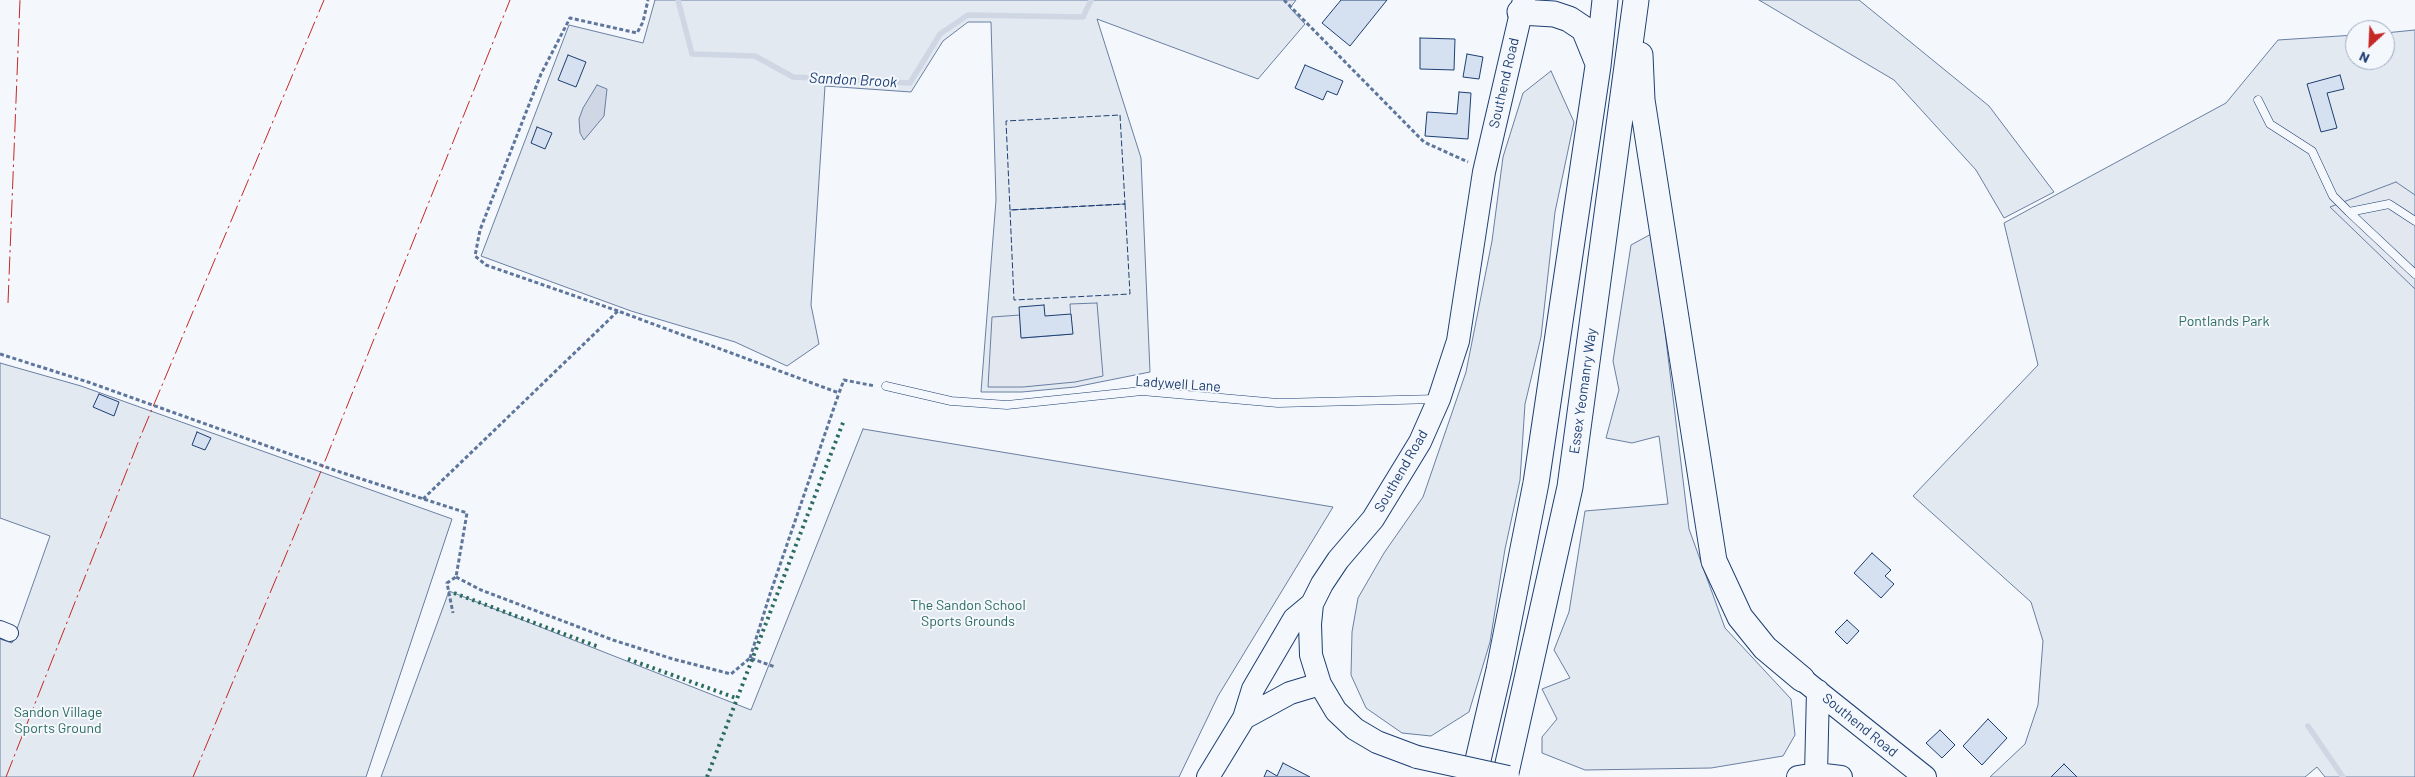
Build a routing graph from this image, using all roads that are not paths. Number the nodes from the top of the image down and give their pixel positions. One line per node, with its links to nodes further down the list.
1 (1605, 0): 4 (main road)
2 (1636, 0): 13 (main road); 18 (main road, Essex Yeomanry Way)
3 (1522, 6): 4 (main road); 10 (street, Southend Road)
4 (1598, 66): 17 (main road)
5 (2258, 100): 6 (lane)
6 (2349, 212): 7 (lane); 8 (lane)
7 (2415, 221)
8 (2415, 274)
9 (886, 386): 10 (lane, Ladywell Lane)
10 (1439, 399): 11 (street, Southend Road)
11 (1312, 604): 12 (street, Southend Road); 14 (street)
12 (1320, 684): 14 (street); 18 (street, Southend Road, bridge)
13 (1810, 685): 15 (street, Southend Road); 20 (street, Southend Road)
14 (1244, 718): 16 (street)
15 (1807, 775): 19 (street)
16 (1208, 777)
17 (1474, 777)
18 (1506, 777)
19 (1841, 777)
20 (1925, 777)

